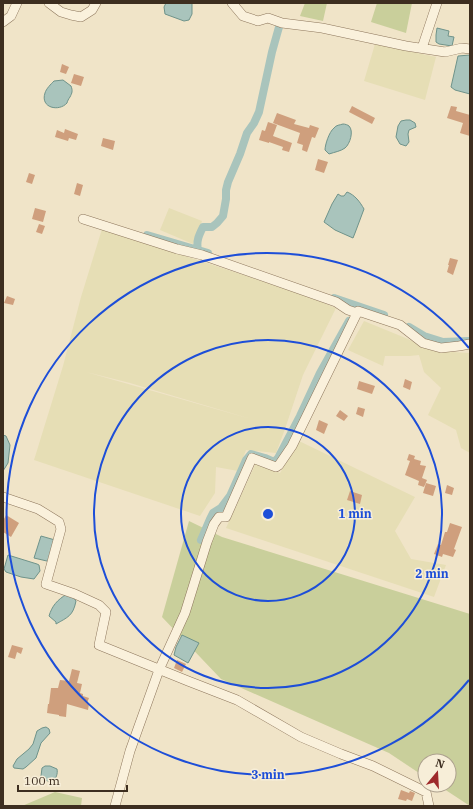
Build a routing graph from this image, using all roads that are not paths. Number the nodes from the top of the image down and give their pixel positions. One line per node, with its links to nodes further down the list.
1 (17, 3): 6 (street)
2 (49, 3): 3 (street)
3 (96, 3)
4 (232, 3): 7 (street)
5 (437, 3): 7 (street)
6 (3, 22)
7 (422, 48): 8 (street)
8 (470, 49)
9 (83, 218): 10 (street)
10 (357, 313): 11 (street); 13 (street)
11 (470, 344)
12 (3, 497): 13 (street)
13 (159, 670): 14 (street); 15 (street)
14 (115, 806)
15 (429, 806)

